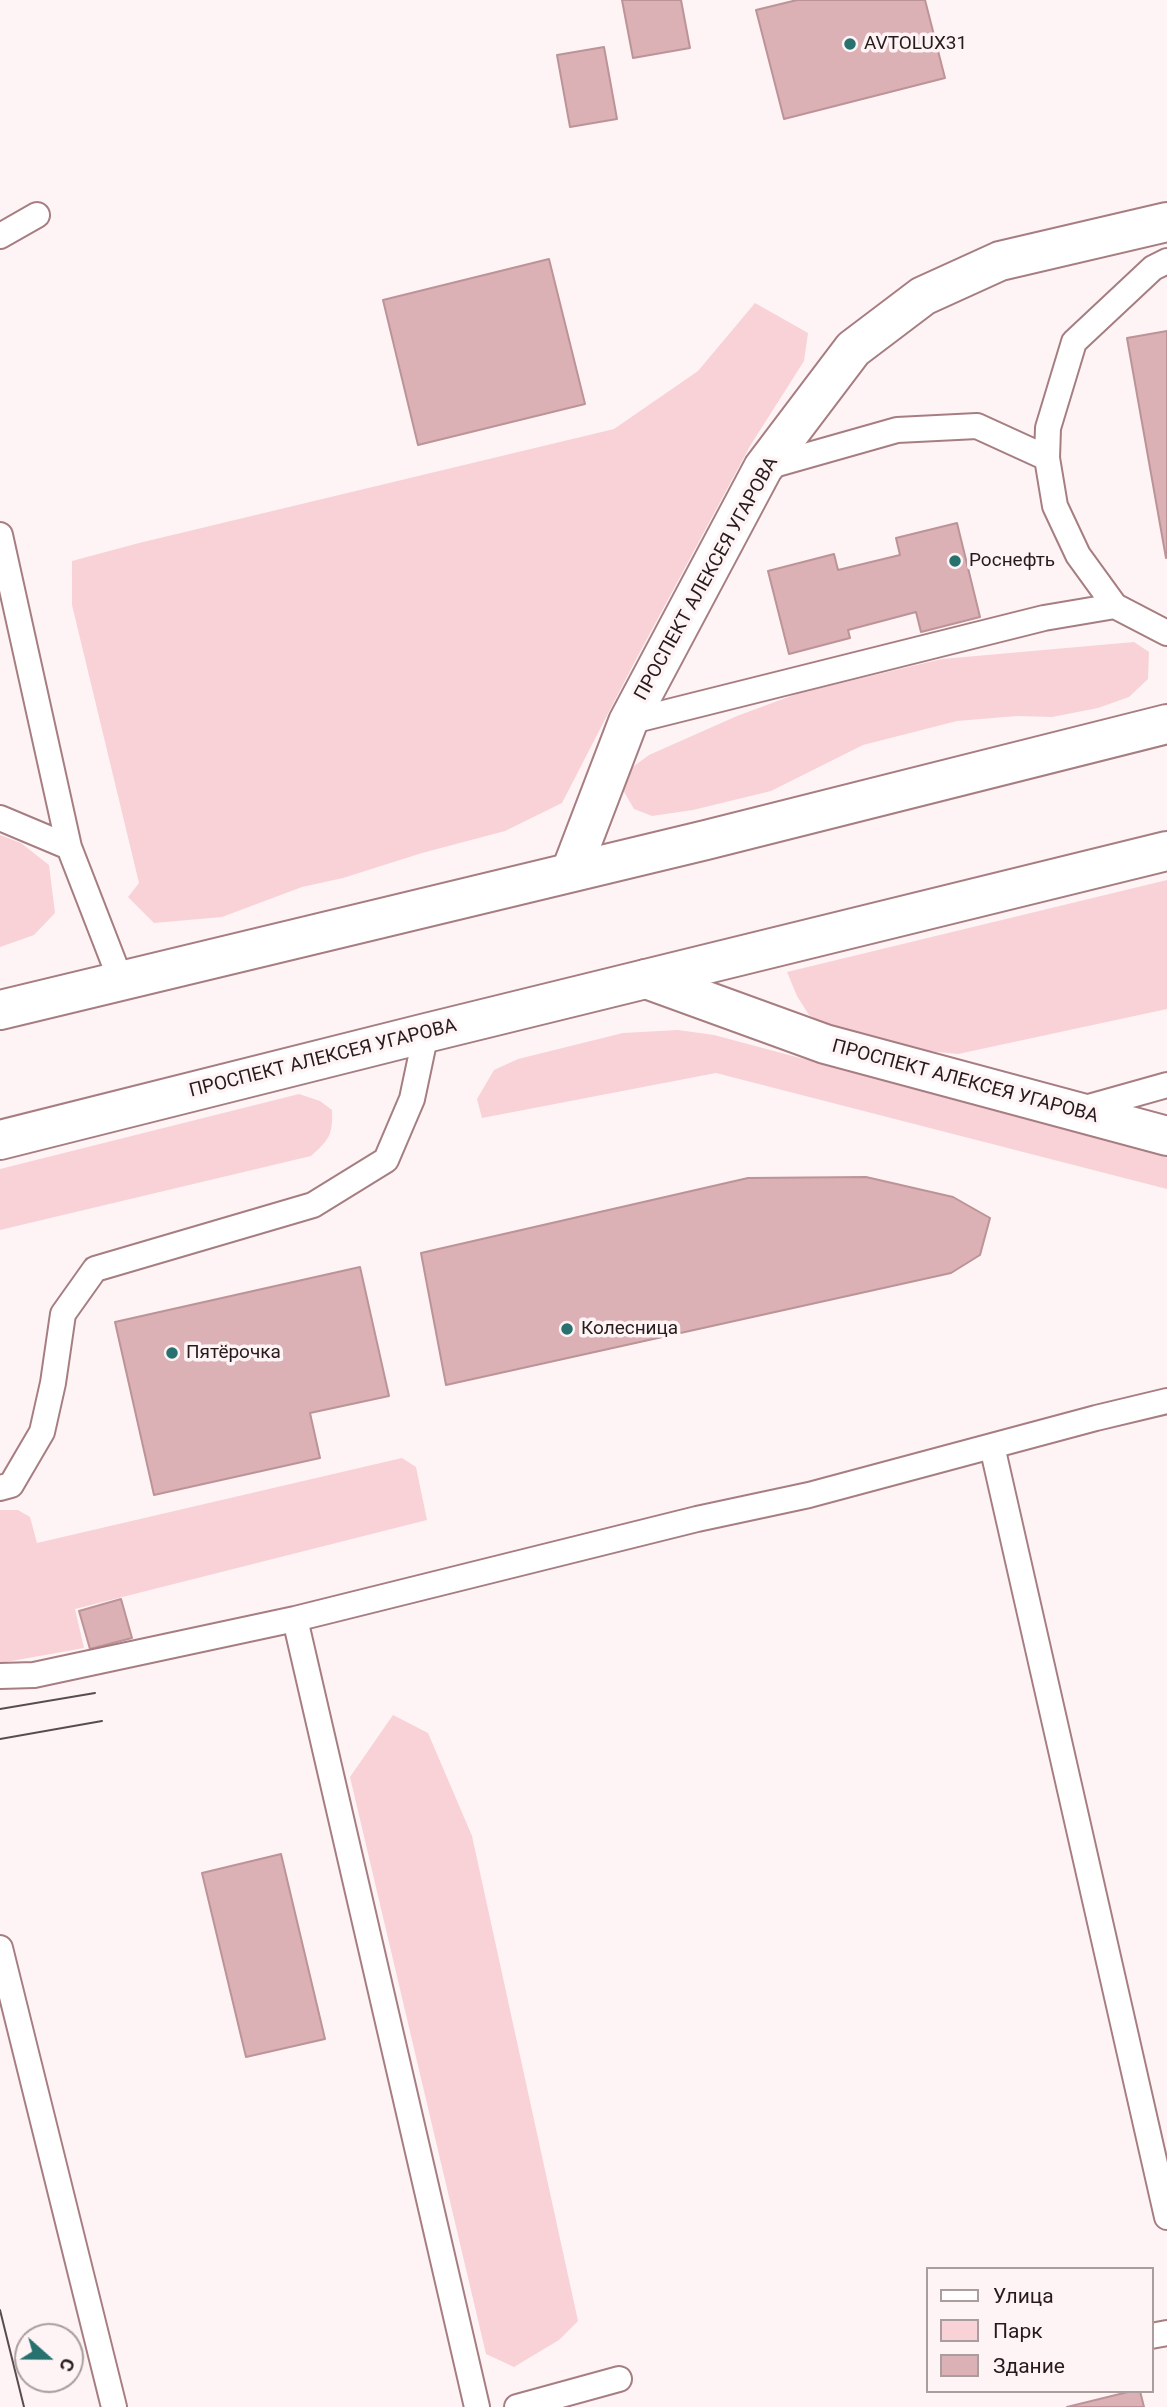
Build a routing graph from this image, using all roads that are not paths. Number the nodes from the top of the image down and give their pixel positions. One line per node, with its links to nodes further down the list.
1 (37, 215): 3 (lane)
2 (1167, 222): 6 (main road, ПРОСПЕКТ АЛЕКСЕЯ УГАРОВА)
3 (0, 236)
4 (1167, 261): 5 (lane)
5 (1047, 458): 6 (lane); 8 (lane)
6 (763, 468): 10 (main road, ПРОСПЕКТ АЛЕКСЕЯ УГАРОВА)
7 (0, 535): 13 (lane)
8 (1115, 606): 9 (lane); 10 (lane)
9 (1167, 633)
10 (628, 722): 15 (main road, ПРОСПЕКТ АЛЕКСЕЯ УГАРОВА)
11 (1167, 724): 15 (main road)
12 (0, 818): 13 (lane)
13 (69, 847): 17 (lane)
14 (1167, 851): 16 (main road, ПРОСПЕКТ АЛЕКСЕЯ УГАРОВА)
15 (571, 871): 17 (main road)
16 (646, 979): 19 (main road, ПРОСПЕКТ АЛЕКСЕЯ УГАРОВА); 21 (main road, ПРОСПЕКТ АЛЕКСЕЯ УГАРОВА)
17 (121, 981): 18 (main road)
18 (0, 1010)
19 (426, 1033): 23 (main road, ПРОСПЕКТ АЛЕКСЕЯ УГАРОВА); 26 (lane)
20 (1167, 1085): 21 (lane)
21 (1074, 1112): 22 (main road, ПРОСПЕКТ АЛЕКСЕЯ УГАРОВА)
22 (1167, 1136)
23 (0, 1140)
24 (1167, 1401): 25 (lane)
25 (992, 1446): 27 (lane); 30 (lane)
26 (0, 1488)
27 (295, 1619): 28 (lane); 33 (lane)
28 (0, 1676)
29 (0, 1948): 32 (lane)
30 (1167, 2217)
31 (619, 2379): 34 (lane)
32 (114, 2407)
33 (477, 2407)
34 (517, 2407)

